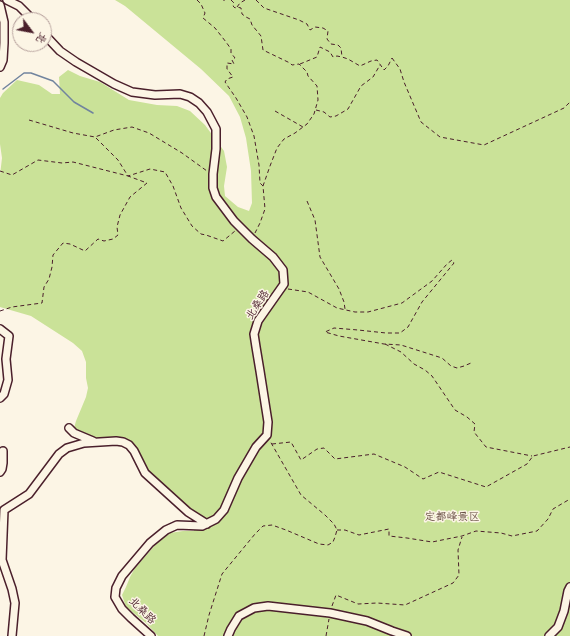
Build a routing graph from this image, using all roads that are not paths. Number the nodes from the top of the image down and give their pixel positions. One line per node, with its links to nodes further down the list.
1 (7, 0): 3 (street)
2 (0, 5): 5 (street)
3 (25, 12)
4 (52, 42): 13 (street, 北桑路)
5 (0, 67)
6 (0, 329): 7 (street)
7 (0, 398)
8 (69, 428): 9 (street)
9 (95, 442): 12 (street); 13 (street)
10 (3, 452): 11 (street)
11 (0, 472)
12 (1, 508): 15 (street)
13 (207, 524): 16 (street, 北桑路)
14 (570, 588): 19 (street)
15 (12, 636)
16 (151, 636)
17 (228, 636): 18 (street)
18 (407, 636)
19 (548, 636)

